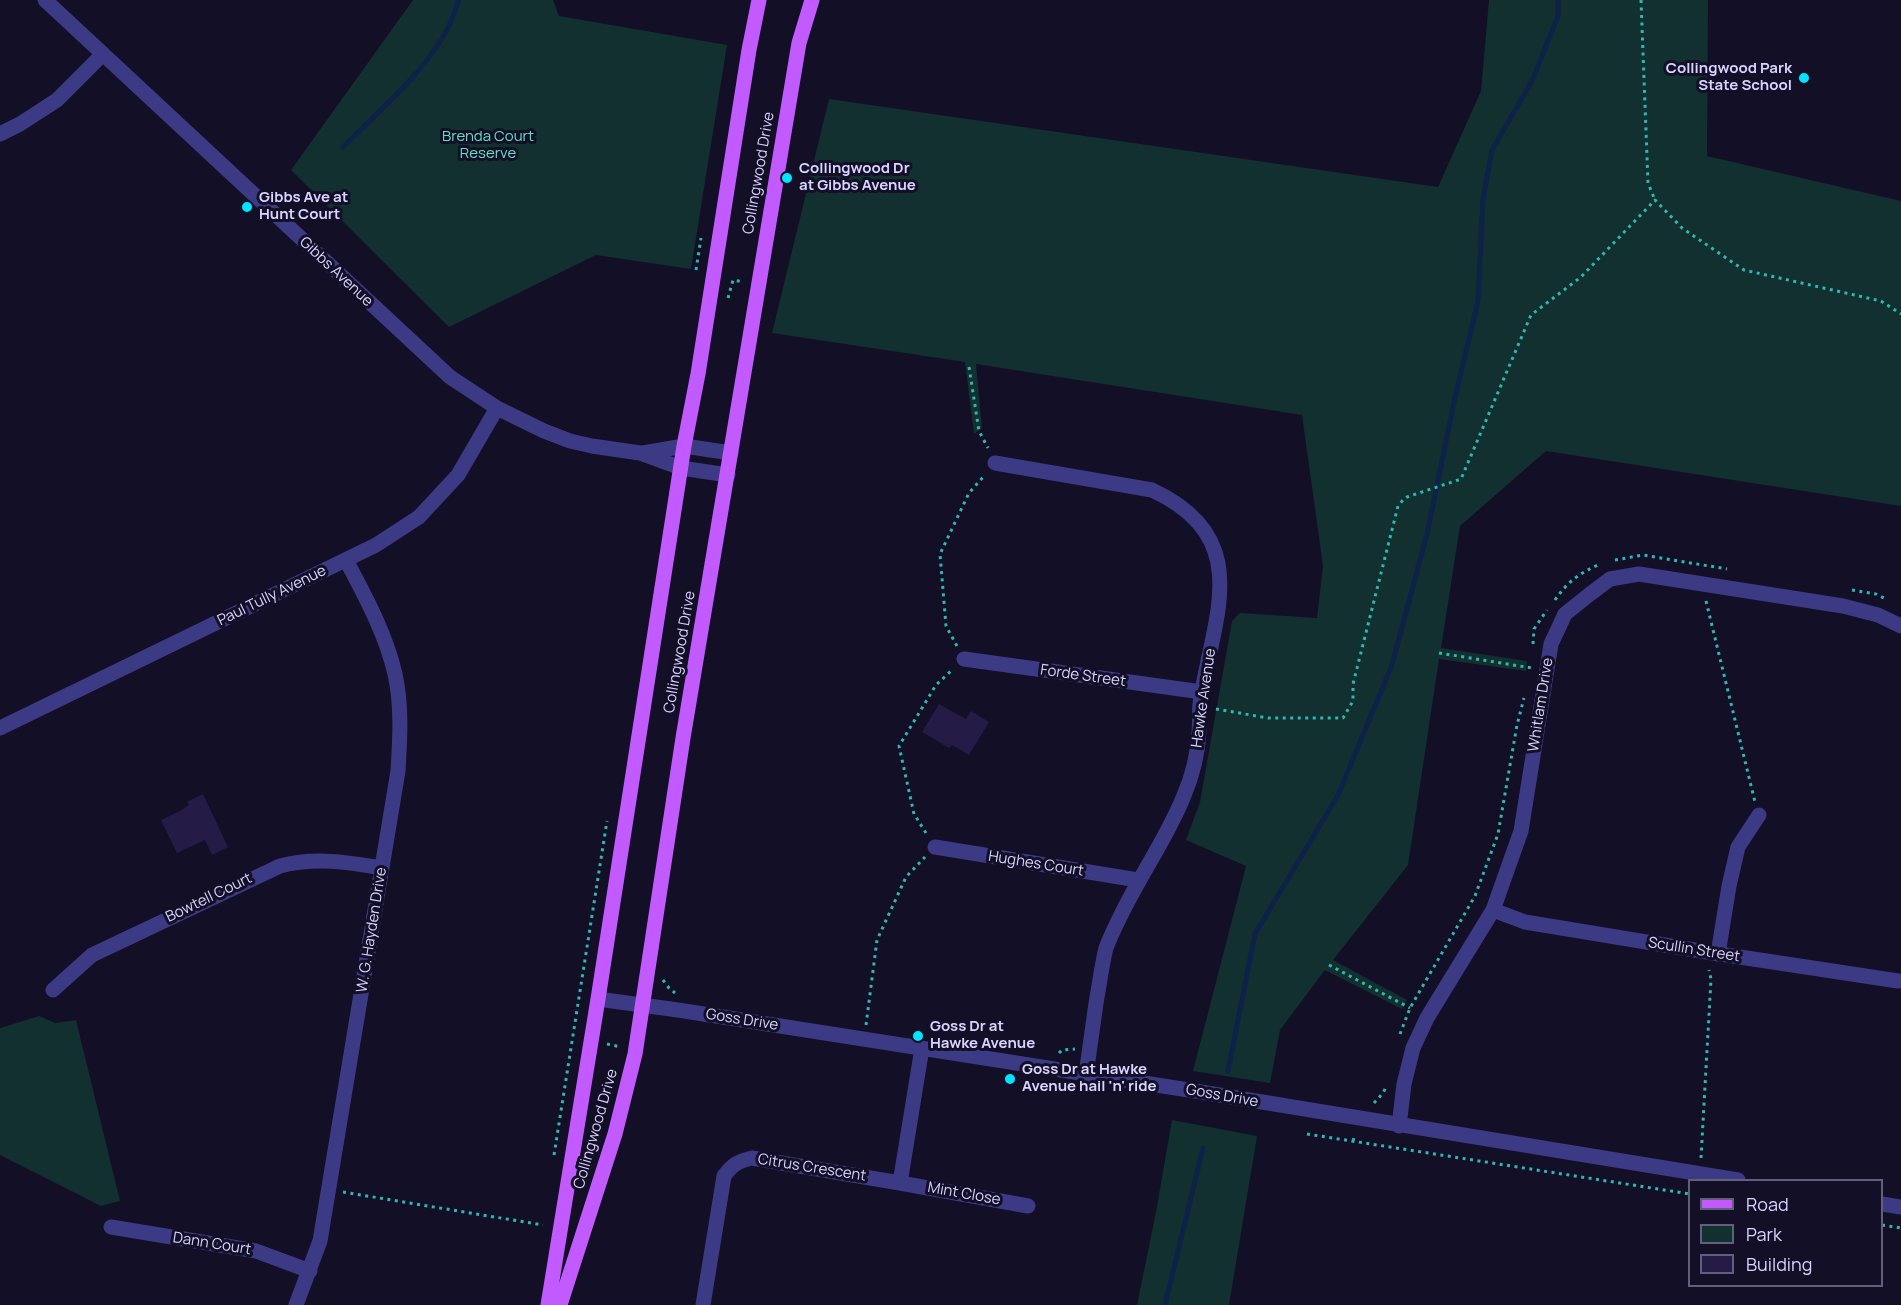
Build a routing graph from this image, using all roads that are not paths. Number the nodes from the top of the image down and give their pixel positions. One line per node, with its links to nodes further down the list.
1 (45, 0): 4 (street, Gibbs Avenue)
2 (759, 0): 7 (main road, Collingwood Drive)
3 (812, 0): 9 (main road, Collingwood Drive)
4 (103, 54): 5 (street); 6 (street, Gibbs Avenue)
5 (0, 134)
6 (497, 408): 8 (street, Gibbs Avenue); 13 (street, Paul Tully Avenue)
7 (684, 446): 8 (street, Gibbs Avenue); 9 (street, Gibbs Avenue); 11 (main road, Collingwood Drive)
8 (640, 453): 11 (street, Gibbs Avenue)
9 (732, 453): 12 (main road, Collingwood Drive)
10 (995, 463): 16 (street, Hawke Avenue)
11 (681, 468): 12 (street, Gibbs Avenue); 26 (main road, Collingwood Drive)
12 (728, 475): 27 (main road, Collingwood Drive)
13 (346, 560): 17 (street, Paul Tully Avenue); 20 (street, W. G. Hayden Drive)
14 (1901, 626): 22 (street, Whitlam Drive)
15 (964, 659): 16 (street, Forde Street)
16 (1201, 699): 21 (street, Hawke Avenue)
17 (0, 728)
18 (1759, 815): 23 (street)
19 (934, 847): 21 (street, Hughes Court)
20 (382, 868): 25 (street, Bowtell Court); 37 (street, W. G. Hayden Drive)
21 (1138, 880): 29 (street, Hawke Avenue)
22 (1493, 910): 23 (street, Scullin Street); 30 (street, Whitlam Drive)
23 (1712, 953): 24 (street, Scullin Street)
24 (1898, 981)
25 (53, 990)
26 (598, 999): 27 (street, Goss Drive); 39 (main road, Collingwood Drive)
27 (643, 1005): 28 (street, Goss Drive); 40 (main road, Collingwood Drive)
28 (922, 1048): 29 (street, Goss Drive); 32 (street)
29 (1086, 1074): 30 (street, Goss Drive)
30 (1399, 1126): 31 (street, Goss Drive)
31 (1731, 1179)
32 (900, 1183): 34 (street, Mint Close); 41 (street, Citrus Crescent)
33 (1883, 1203): 35 (street)
34 (1028, 1206)
35 (1901, 1207)
36 (111, 1227): 37 (street, Dann Court)
37 (310, 1271): 38 (street, W. G. Hayden Drive)
38 (296, 1305)
39 (548, 1305)
40 (560, 1305)
41 (703, 1305)

